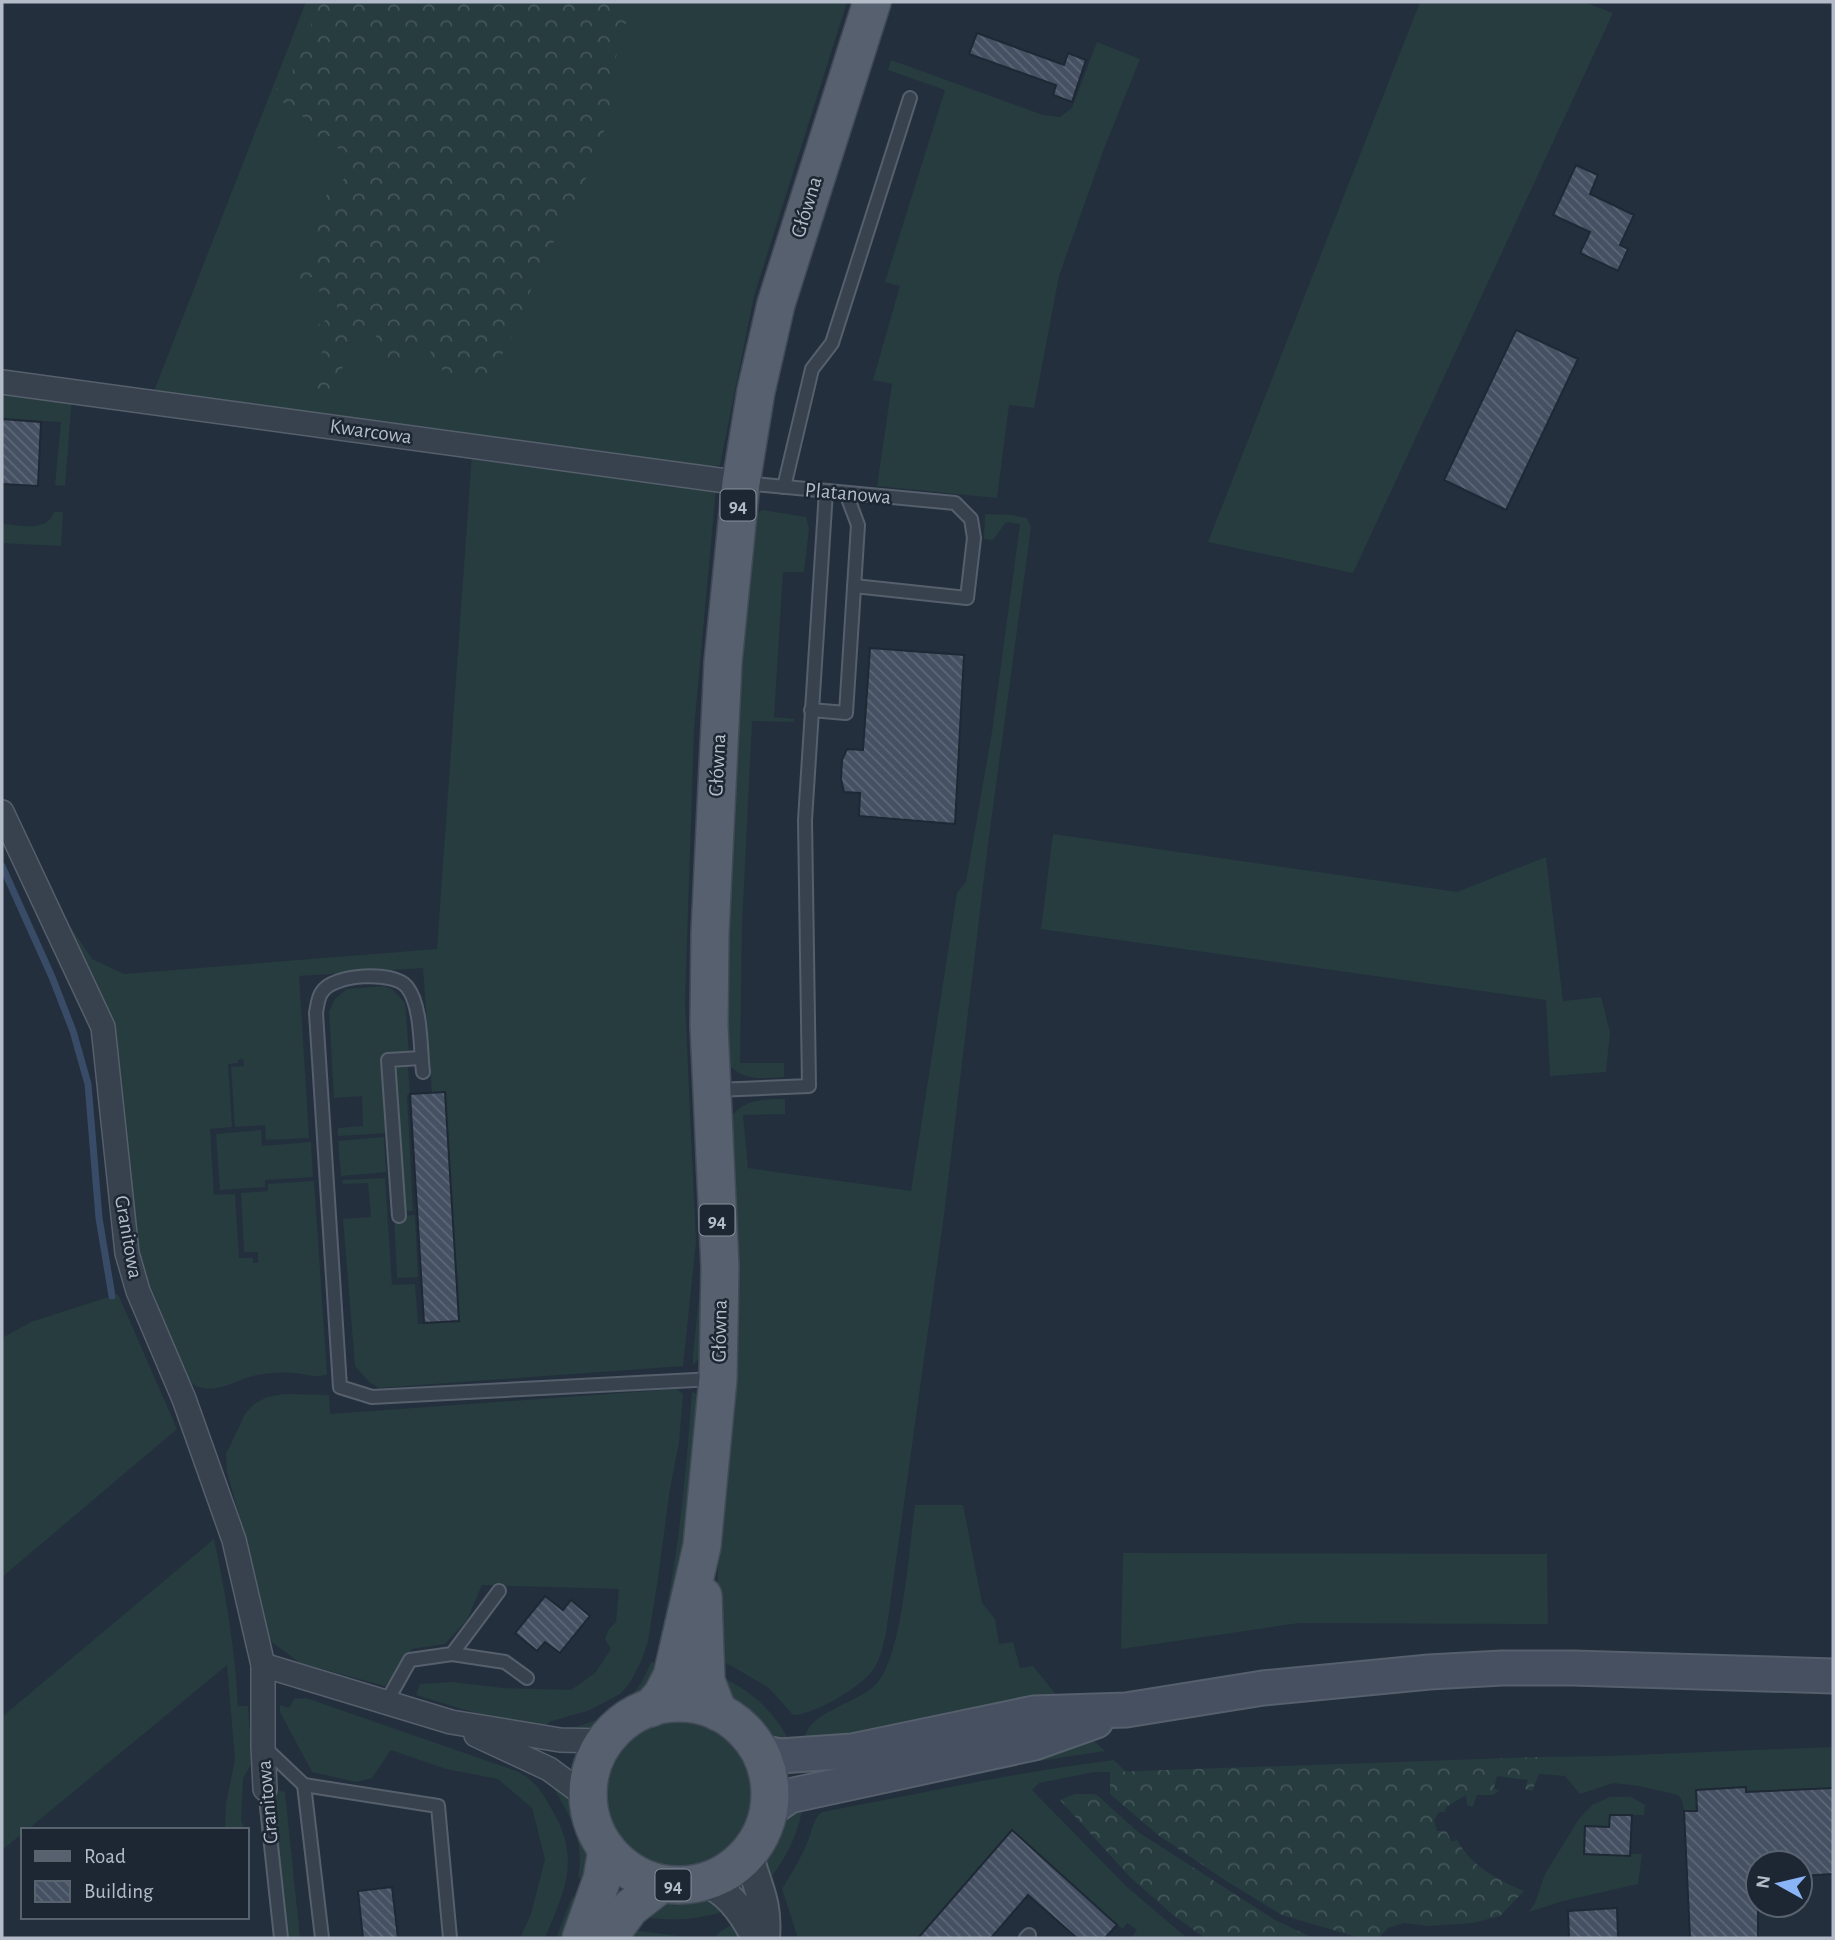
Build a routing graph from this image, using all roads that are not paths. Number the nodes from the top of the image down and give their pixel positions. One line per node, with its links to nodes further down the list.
1 (872, 2): 4 (main road, Główna / 94)
2 (910, 98): 5 (lane)
3 (2, 382): 4 (street, Kwarcowa)
4 (741, 483): 5 (lane, Platanowa); 13 (main road, Główna / 94)
5 (785, 487): 6 (lane, Platanowa)
6 (825, 491): 7 (lane, Platanowa); 9 (lane)
7 (846, 493): 8 (lane); 8 (lane, Platanowa)
8 (854, 586): 9 (lane)
9 (811, 710): 13 (lane)
10 (2, 812): 19 (street, Granitowa)
11 (421, 1058): 12 (lane); 14 (lane); 15 (lane)
12 (422, 1072)
13 (711, 1090): 15 (main road, Główna / 94)
14 (399, 1216)
15 (718, 1379): 16 (main road, Główna / 94)
16 (702, 1546): 23 (main road, Główna / 94); 25 (main road, Główna / 94)
17 (499, 1591): 18 (lane)
18 (452, 1654): 21 (lane); 22 (lane)
19 (263, 1665): 22 (street); 28 (street, Granitowa)
20 (1833, 1676): 24 (main road)
21 (527, 1678)
22 (387, 1701): 26 (street)
23 (651, 1708): 25 (main road, 94); 27 (main road, 94)
24 (1126, 1710): 29 (main road); 33 (main road)
25 (718, 1712): 29 (main road, 94)
26 (452, 1722): 27 (street); 32 (street)
27 (606, 1741): 32 (main road, 94)
28 (262, 1746): 30 (lane); 31 (street, Granitowa)
29 (760, 1752): 33 (main road, 94)
30 (304, 1785): 39 (lane); 40 (lane)
31 (265, 1789): 38 (lane, Granitowa)
32 (587, 1797): 34 (main road, 94)
33 (769, 1810): 35 (main road, 94)
34 (607, 1850): 37 (main road, 94); 41 (main road)
35 (748, 1853): 36 (main road, 94); 44 (street)
36 (705, 1882): 37 (main road, 94); 43 (street)
37 (661, 1884): 42 (main road, 94)
38 (281, 1938)
39 (322, 1938)
40 (450, 1938)
41 (580, 1938)
42 (608, 1938)
43 (756, 1938)
44 (765, 1938)

